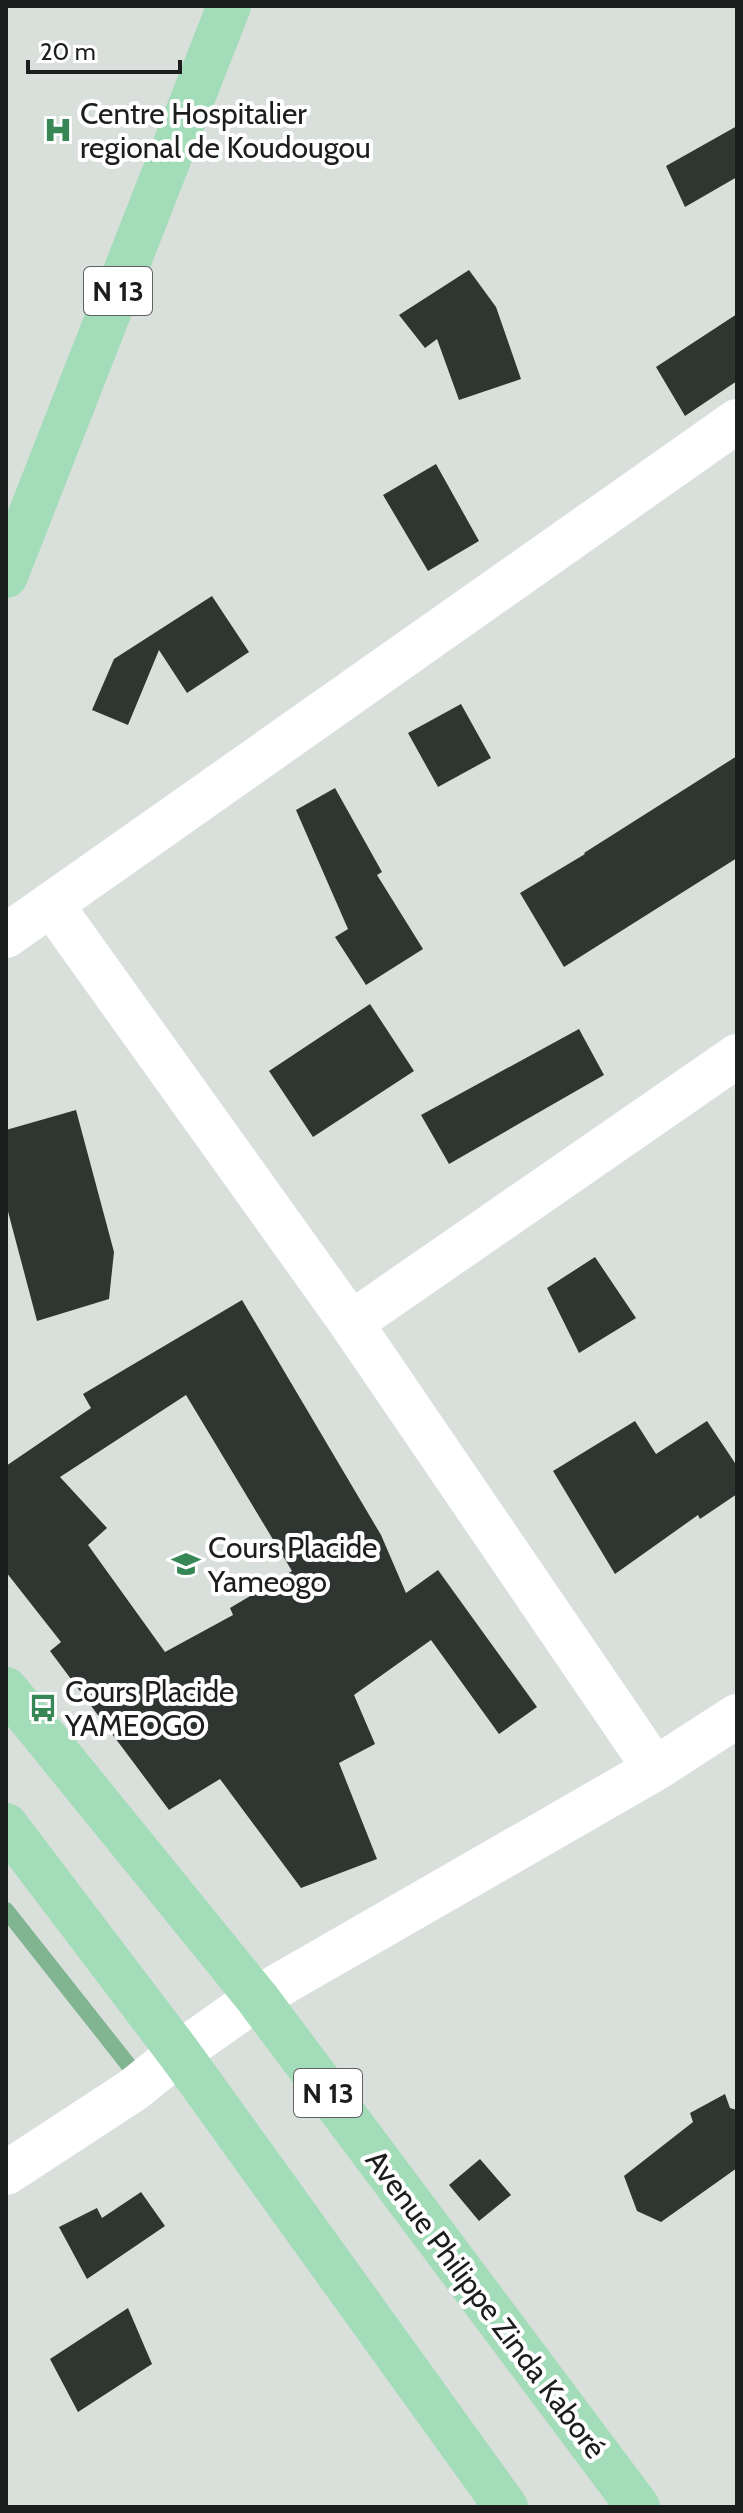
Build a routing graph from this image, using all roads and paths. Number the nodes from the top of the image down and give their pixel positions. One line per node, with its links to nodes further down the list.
1 (229, 6): 3 (main road, N 13)
2 (737, 421): 4 (street)
3 (6, 576)
4 (51, 904): 5 (street); 7 (street)
5 (6, 936)
6 (737, 1056): 7 (street)
7 (351, 1323): 10 (street)
8 (6, 1689): 12 (main road, Avenue Philippe Zinda Kaboré / N 13)
9 (737, 1716): 10 (street)
10 (655, 1769): 12 (street)
11 (6, 1825): 13 (main road)
12 (257, 1998): 13 (street); 16 (main road, Avenue Philippe Zinda Kaboré / N 13)
13 (179, 2053): 14 (street); 15 (main road)
14 (6, 2173)
15 (506, 2507)
16 (638, 2507)

